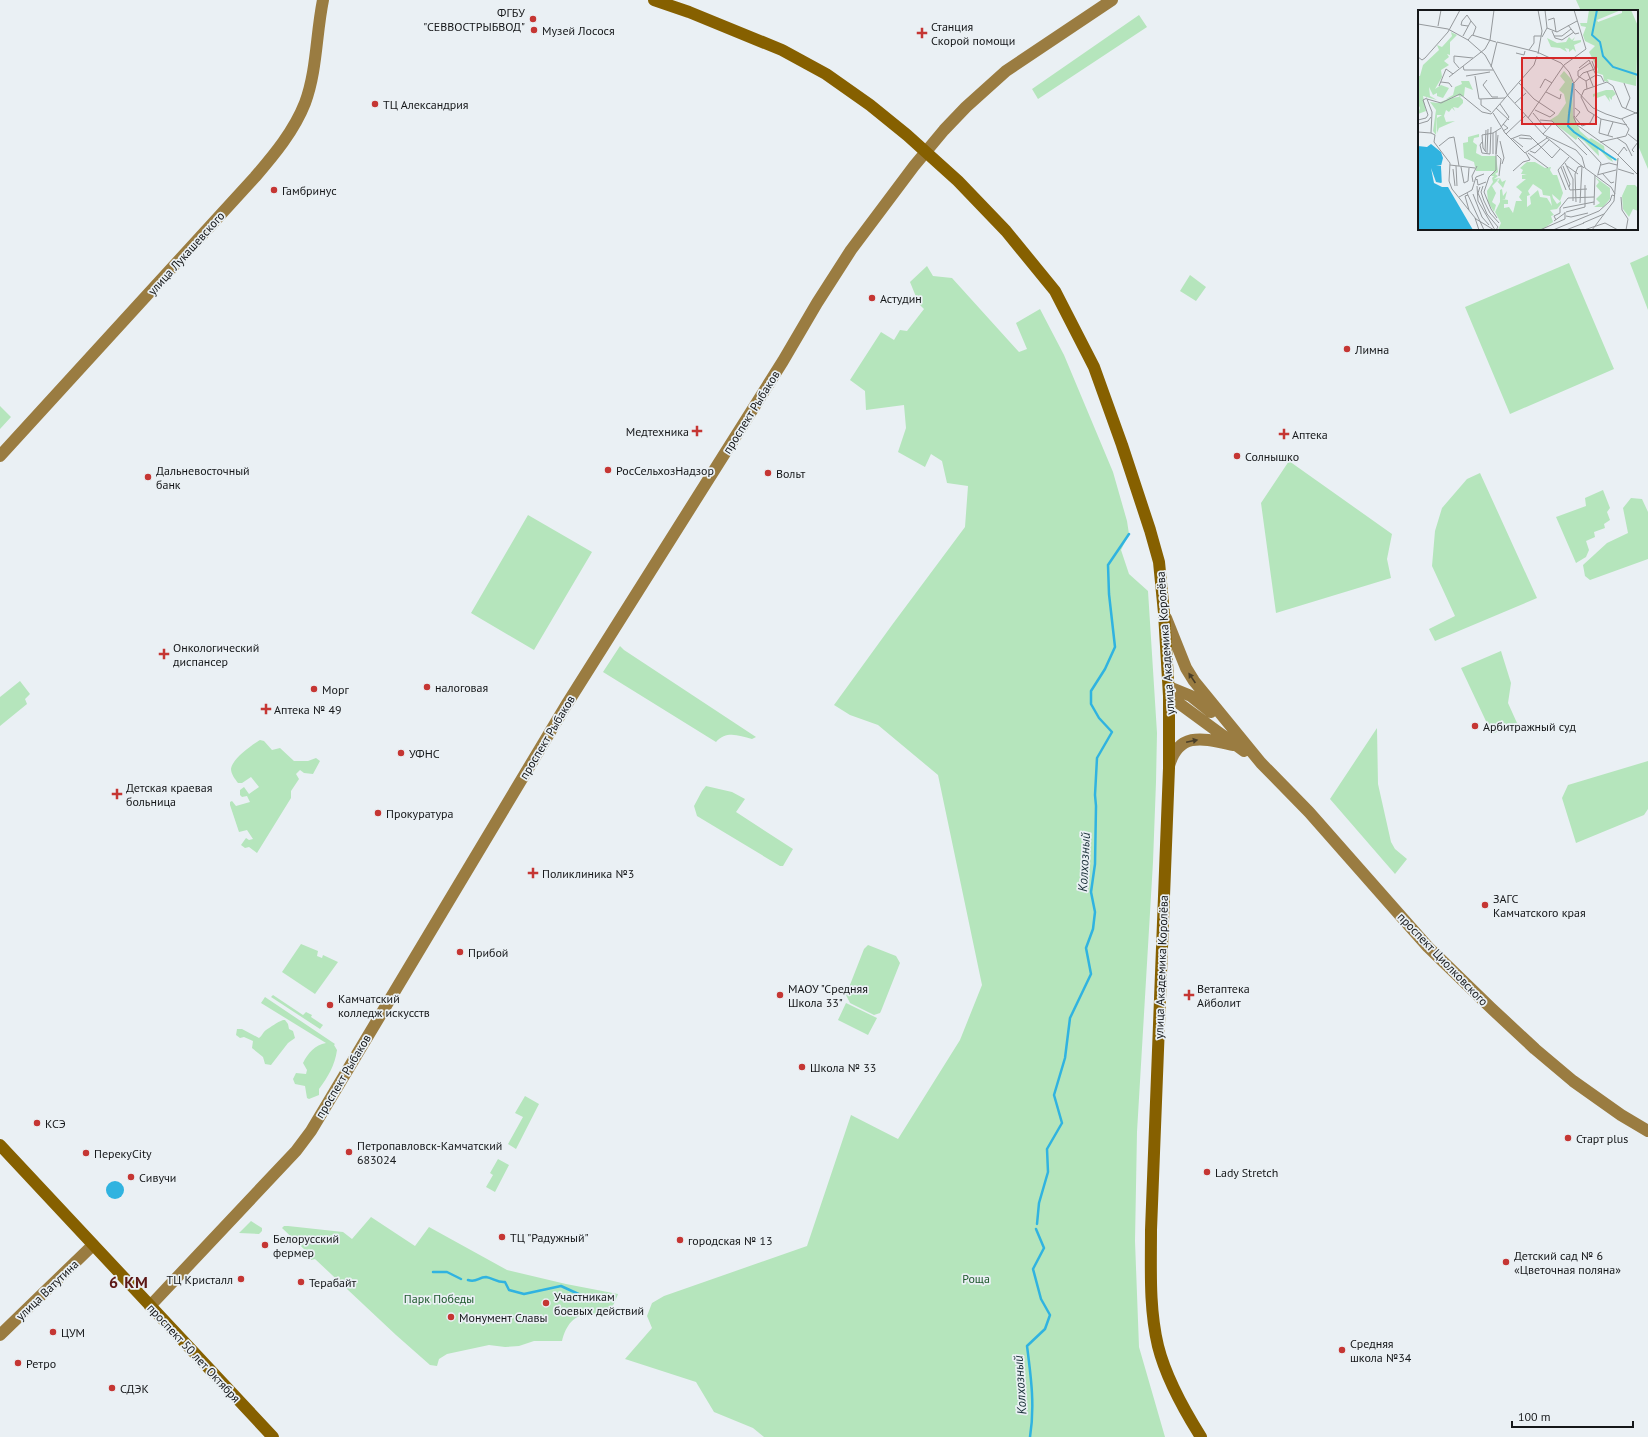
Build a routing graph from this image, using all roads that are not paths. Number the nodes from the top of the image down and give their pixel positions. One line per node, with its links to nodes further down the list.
1 (317, 0): 5 (main road, улица Лукашевского)
2 (322, 0): 5 (main road, улица Лукашевского)
3 (654, 0): 6 (main road, улица Академика Королёва)
4 (1112, 0): 6 (main road, проспект Рыбаков)
5 (319, 20): 7 (main road, улица Лукашевского)
6 (926, 151): 8 (main road, улица Академика Королёва); 17 (main road, проспект Рыбаков)
7 (0, 456)
8 (1164, 613): 9 (main road, улица Академика Королёва); 10 (main road, проспект Циолковского, one-way to 8)
9 (1169, 691): 10 (main road, проспект Циолковского); 11 (main road, проспект Циолковского); 13 (main road, улица Академика Королёва)
10 (1234, 731): 12 (main road, проспект Циолковского)
11 (1237, 746): 12 (main road, проспект Циолковского); 13 (main road, one-way to 11)
12 (1261, 763): 14 (main road, проспект Циолковского)
13 (1169, 768): 20 (main road, улица Академика Королёва)
14 (1648, 1131)
15 (0, 1145): 16 (main road, проспект 50 лет Октября)
16 (93, 1245): 17 (main road, проспект 50 лет Октября); 18 (main road, улица Ватутина)
17 (150, 1306): 19 (main road, проспект 50 лет Октября)
18 (0, 1335)
19 (273, 1437)
20 (1201, 1437)

